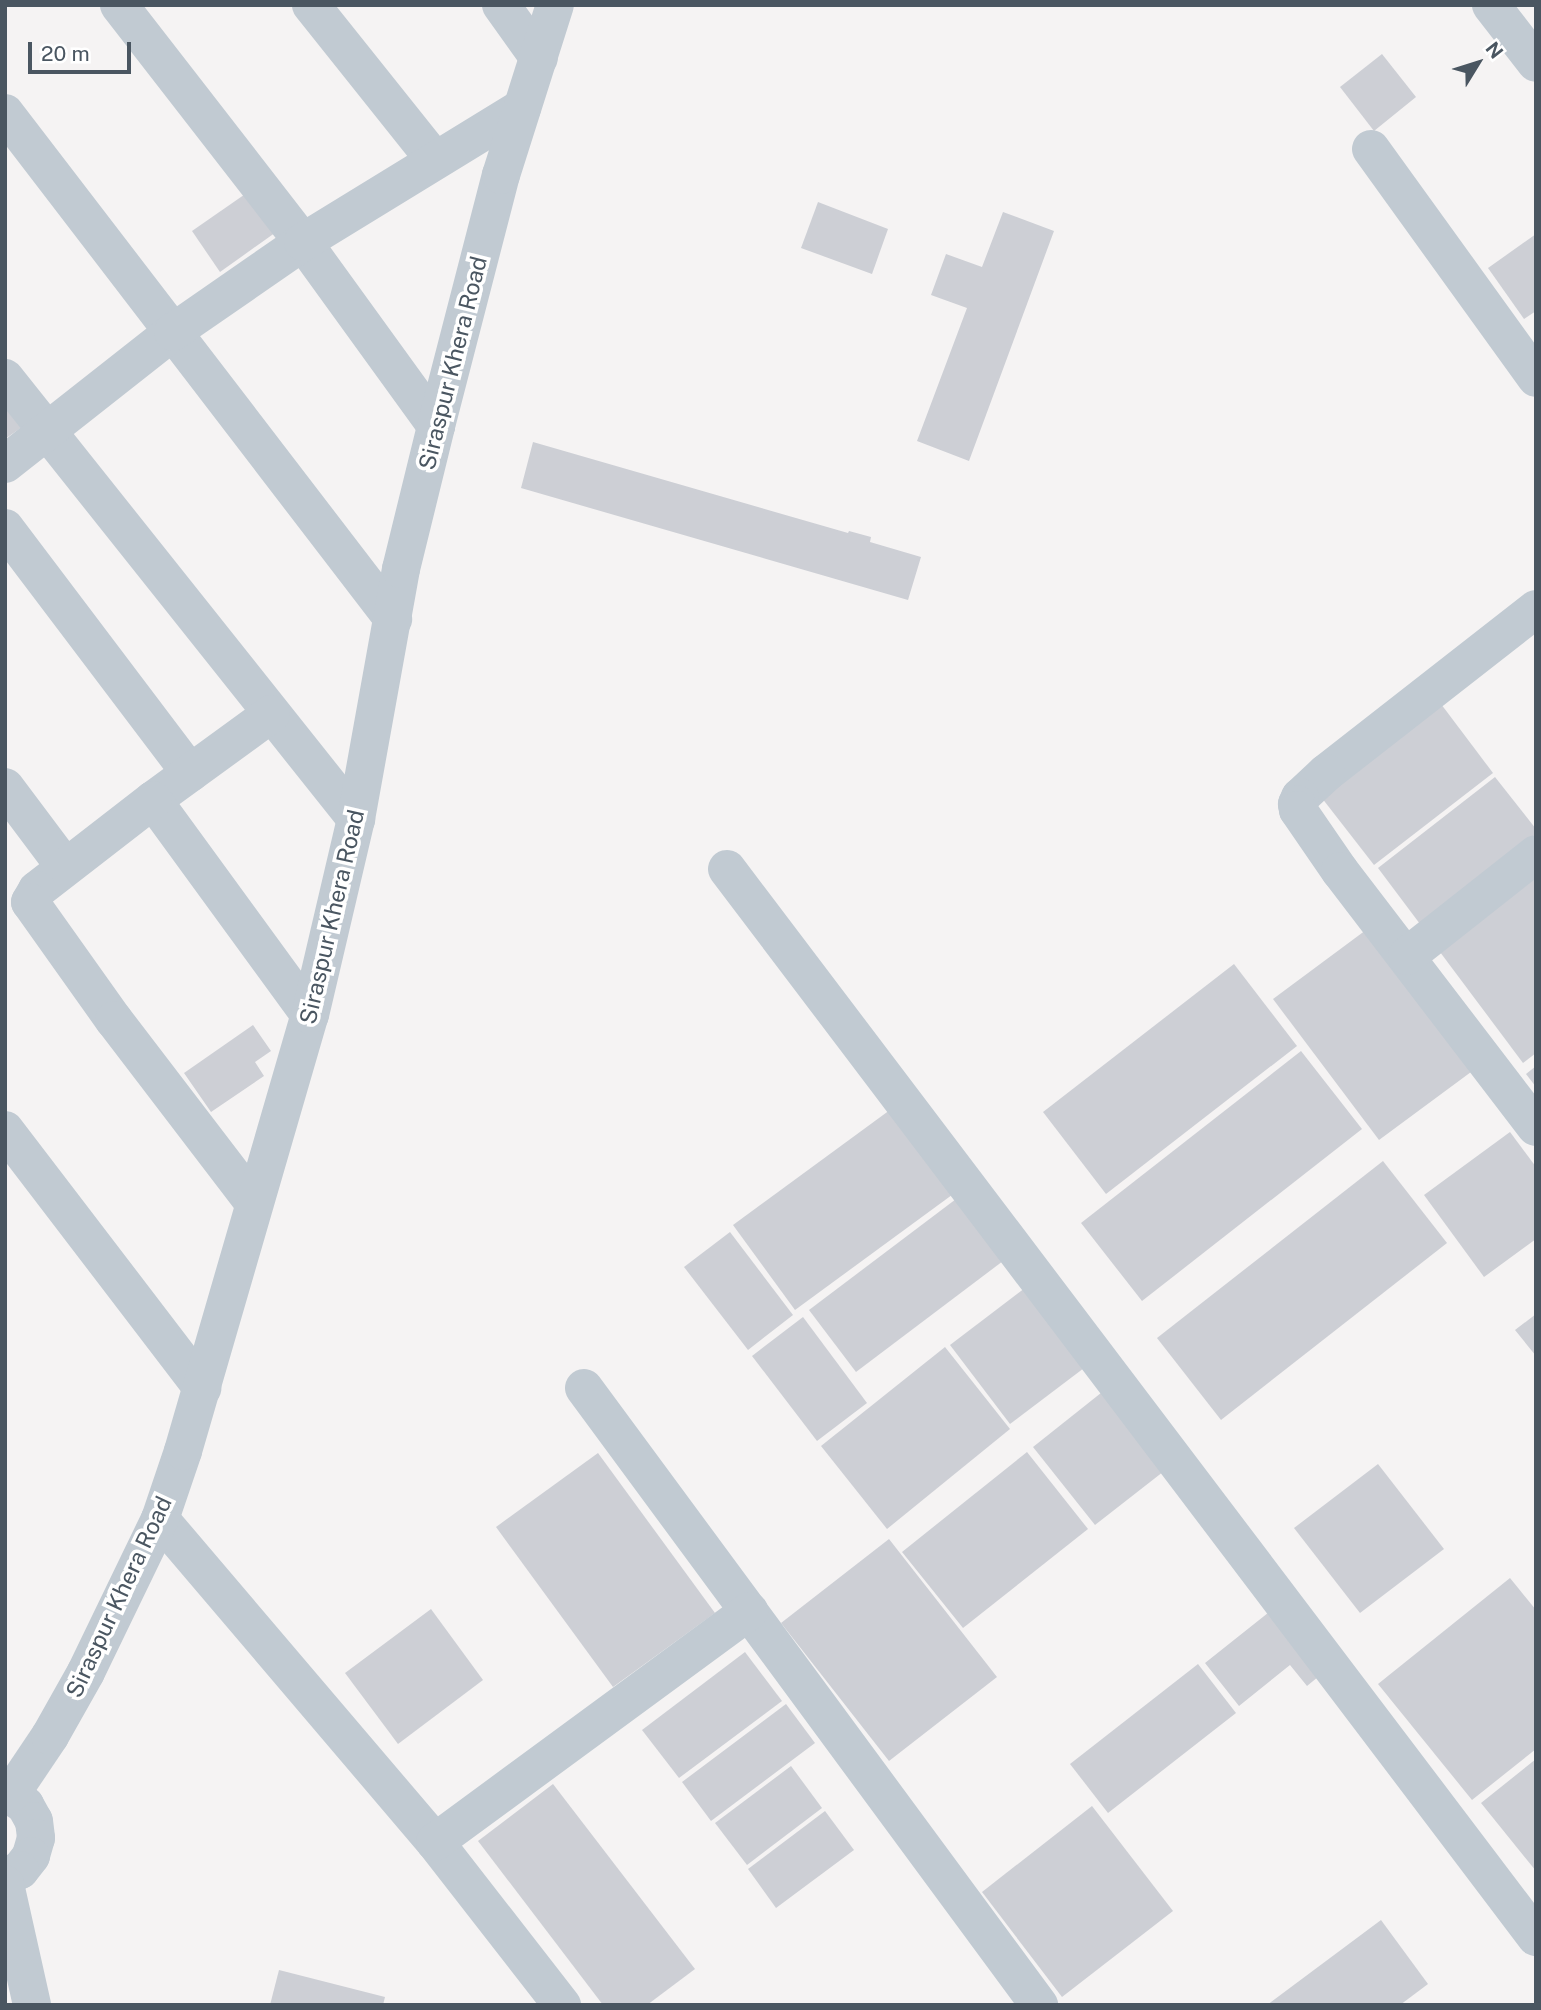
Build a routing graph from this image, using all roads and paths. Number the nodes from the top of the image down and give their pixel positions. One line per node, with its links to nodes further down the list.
1 (119, 5): 12 (street)
2 (311, 5): 11 (street)
3 (500, 5): 6 (street)
4 (555, 5): 6 (street, Siraspur Khera Road)
5 (1491, 5): 7 (street)
6 (539, 58): 8 (street, Siraspur Khera Road)
7 (1536, 63)
8 (522, 108): 11 (street); 16 (street, Siraspur Khera Road)
9 (5, 113): 13 (street)
10 (1371, 149): 15 (street)
11 (434, 159): 12 (street)
12 (303, 242): 13 (street); 16 (street)
13 (173, 332): 17 (street); 21 (street)
14 (5, 378): 17 (street)
15 (1536, 378)
16 (436, 426): 21 (street, Siraspur Khera Road)
17 (45, 432): 18 (street); 22 (street)
18 (5, 464)
19 (5, 528): 23 (street)
20 (1536, 609): 30 (street)
21 (393, 619): 26 (street, Siraspur Khera Road)
22 (271, 714): 23 (street); 26 (street)
23 (190, 773): 25 (street)
24 (5, 787): 28 (street)
25 (153, 800): 28 (street); 31 (street)
26 (356, 819): 31 (street, Siraspur Khera Road)
27 (1536, 855): 30 (street)
28 (65, 867): 34 (street)
29 (727, 869): 43 (street)
30 (1407, 956): 32 (street)
31 (310, 1015): 34 (street, Siraspur Khera Road)
32 (1536, 1128)
33 (5, 1130): 35 (street)
34 (253, 1202): 35 (street, Siraspur Khera Road)
35 (202, 1388): 37 (street, Siraspur Khera Road)
36 (584, 1388): 38 (street)
37 (160, 1519): 39 (street, Siraspur Khera Road); 40 (street)
38 (749, 1611): 40 (street); 46 (street)
39 (8, 1793): 41 (street)
40 (435, 1842): 45 (street)
41 (5, 1877)
42 (5, 1884): 44 (street)
43 (1536, 1937)
44 (32, 2005)
45 (562, 2005)
46 (1039, 2005)

